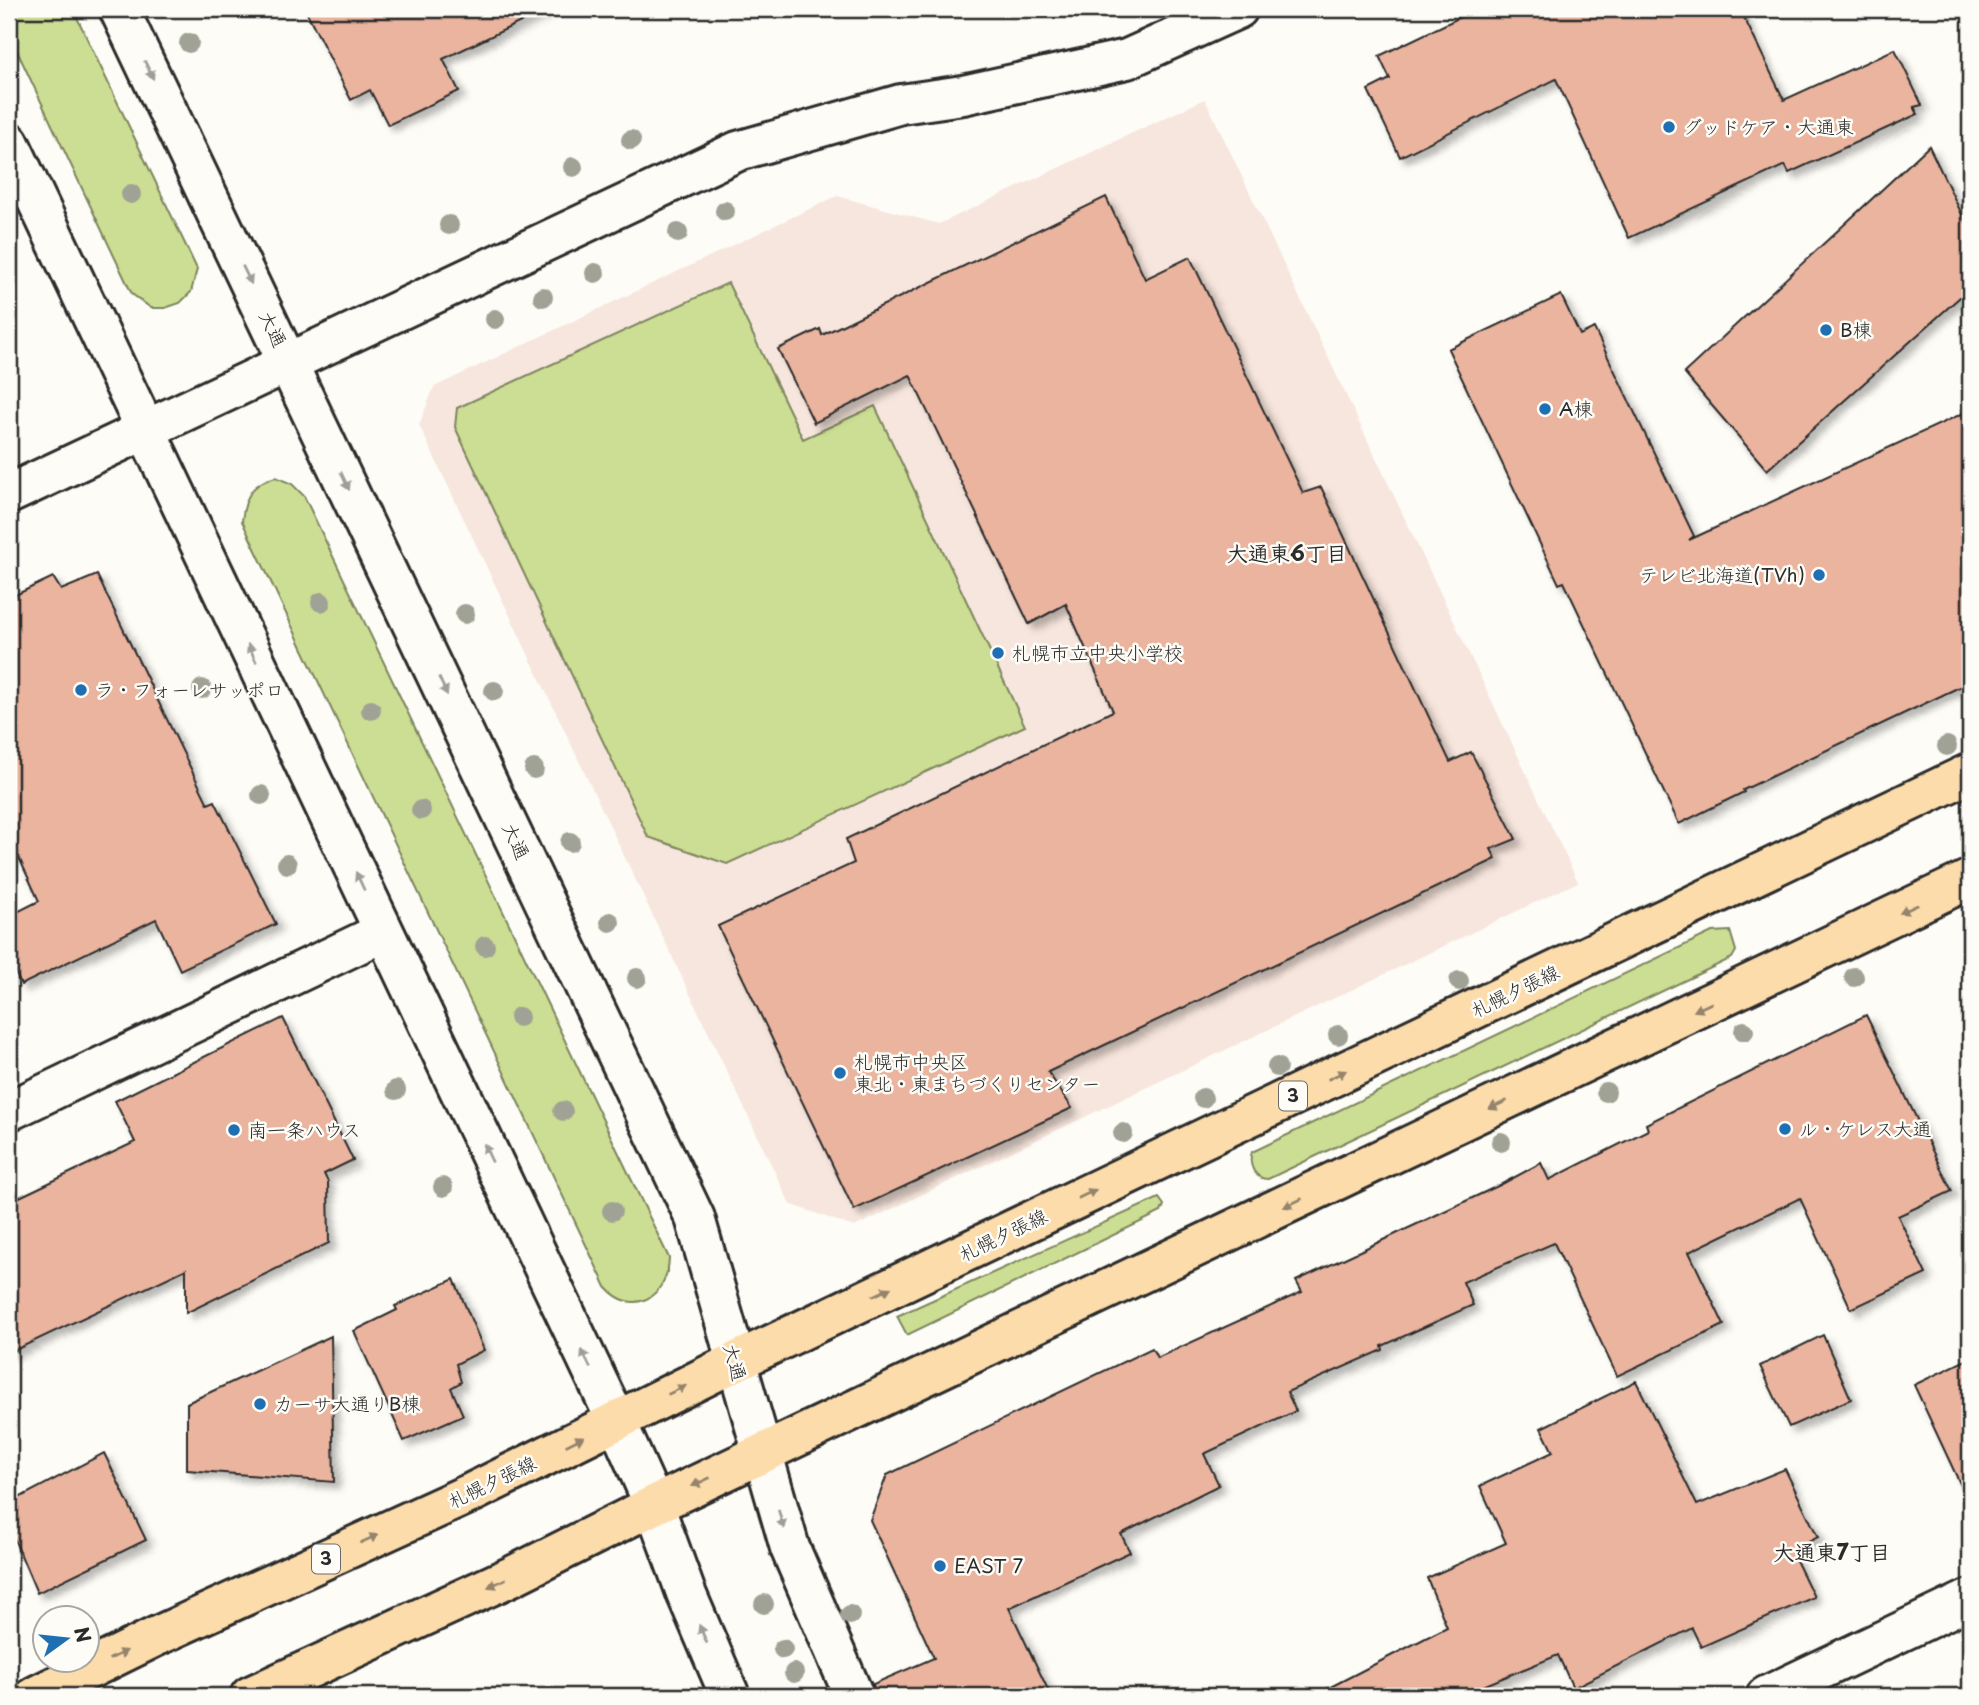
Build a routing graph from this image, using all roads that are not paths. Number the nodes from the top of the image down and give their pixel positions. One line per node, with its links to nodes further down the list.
1 (119, 9): 4 (street, 大通, one-way to 4)
2 (1238, 9): 4 (street)
3 (9, 142): 5 (street)
4 (288, 361): 5 (street); 11 (street, 大通, one-way to 11)
5 (146, 428): 6 (street); 9 (street, one-way to 5)
6 (9, 494)
7 (1970, 773): 11 (main road, 札幌夕張線 / 3, one-way to 7)
8 (1970, 879): 13 (main road, one-way to 13)
9 (383, 932): 10 (street); 12 (street, one-way to 9)
10 (9, 1111)
11 (735, 1362): 12 (main road, 札幌夕張線 / 3, one-way to 11); 13 (street, 大通)
12 (616, 1420): 14 (street); 17 (main road, 札幌夕張線 / 3, one-way to 12)
13 (762, 1453): 14 (main road, one-way to 14); 20 (street, 大通, one-way to 20)
14 (654, 1505): 18 (main road, one-way to 18); 19 (street, one-way to 14)
15 (1970, 1599): 16 (street)
16 (1789, 1691)
17 (35, 1696)
18 (250, 1696)
19 (730, 1696)
20 (854, 1696)

